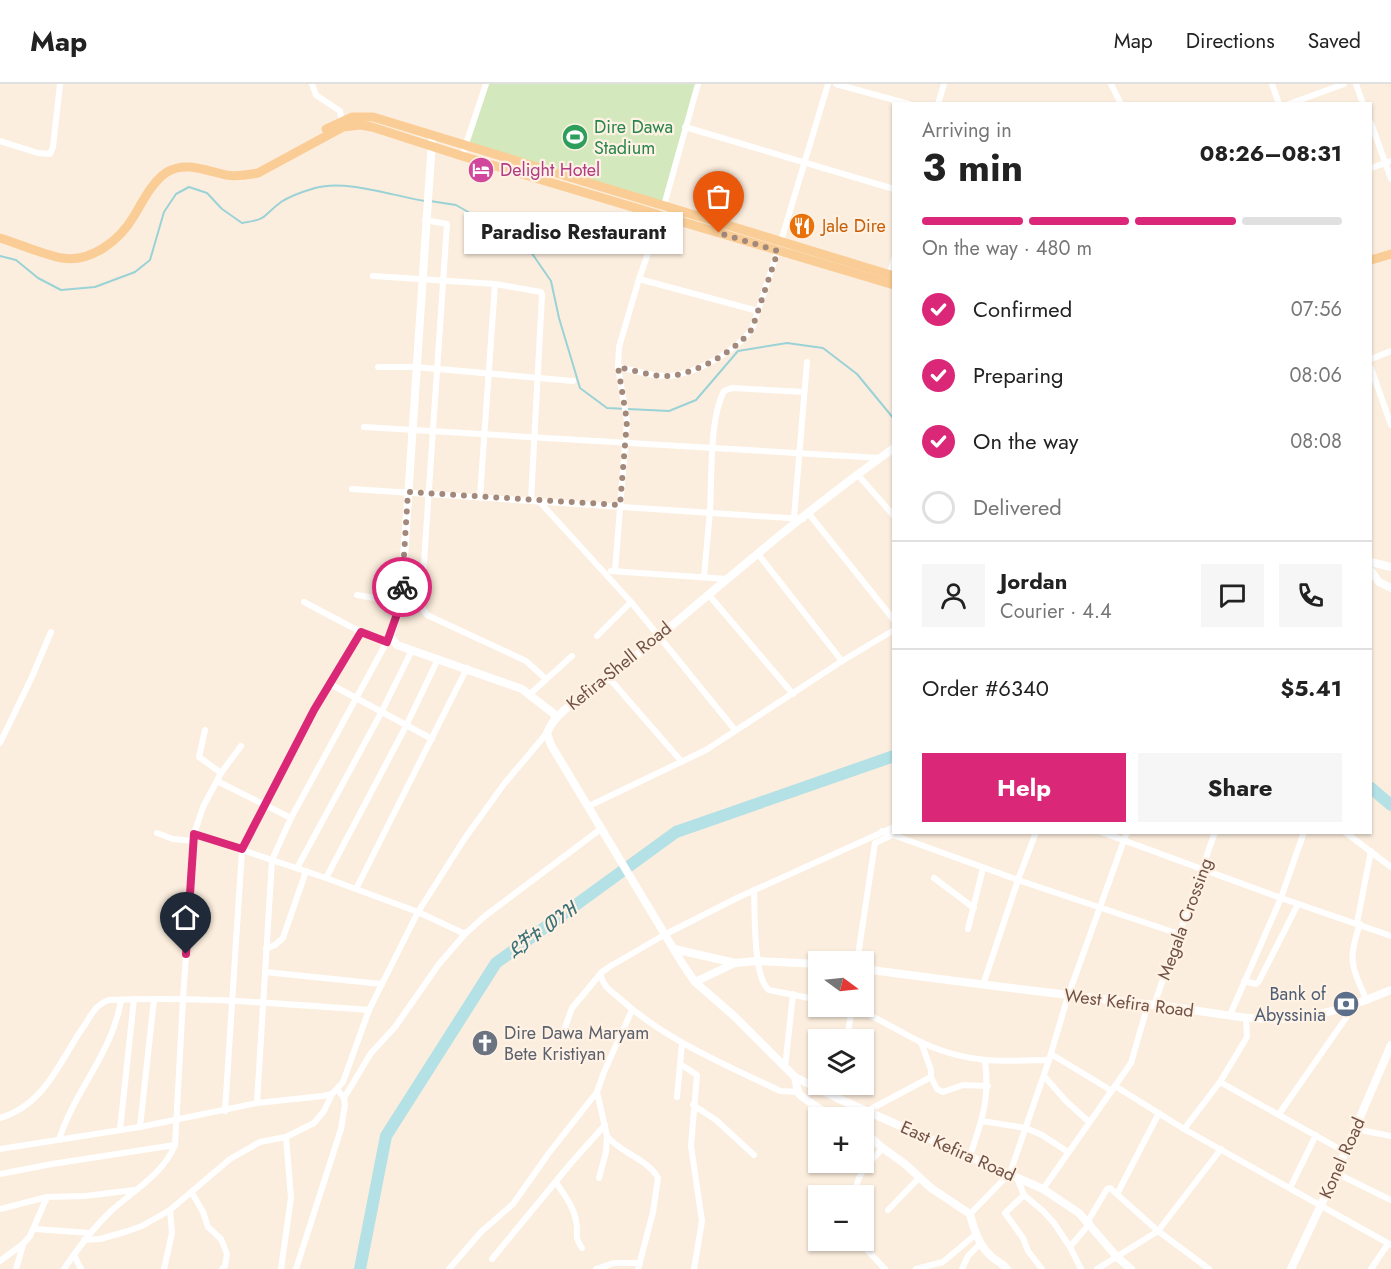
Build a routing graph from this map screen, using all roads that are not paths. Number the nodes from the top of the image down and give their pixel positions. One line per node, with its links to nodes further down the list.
1 (60, 84): 21 (street)
2 (312, 84): 18 (street)
3 (486, 84): 23 (street)
4 (698, 84): 20 (street)
5 (828, 84): 25 (street)
6 (836, 84): 12 (street)
7 (944, 84): 13 (street)
8 (1111, 84): 14 (street)
9 (1272, 84): 15 (street)
10 (1344, 84): 16 (street)
11 (1356, 84): 17 (street)
12 (902, 102)
13 (939, 102)
14 (1120, 102)
15 (1278, 102)
16 (1294, 102)
17 (1362, 102)
18 (342, 124): 22 (main road); 33 (main road)
19 (1372, 125): 24 (street)
20 (685, 127): 25 (street); 30 (street)
21 (0, 141)
22 (432, 141): 23 (main road); 32 (main road)
23 (464, 151): 29 (main road)
24 (1389, 162): 26 (street); 27 (street)
25 (804, 163): 28 (street); 34 (street)
26 (1372, 168)
27 (1391, 178)
28 (892, 188)
29 (590, 189): 30 (main road); 31 (main road)
30 (663, 206): 31 (street); 34 (main road)
31 (661, 216): 34 (main road); 41 (street)
32 (425, 220): 40 (main road); 42 (street)
33 (0, 238)
34 (779, 246): 43 (main road); 45 (street)
35 (1391, 254): 37 (main road)
36 (1391, 259): 38 (main road)
37 (1372, 260)
38 (1372, 266)
39 (373, 276): 40 (street)
40 (422, 278): 42 (street); 50 (main road)
41 (639, 279): 45 (street); 51 (street)
42 (444, 280): 44 (street); 52 (street)
43 (891, 280)
44 (495, 284): 54 (street); 55 (street)
45 (758, 311): 51 (street)
46 (1391, 351): 47 (street)
47 (1372, 358)
48 (807, 362): 57 (street)
49 (378, 367): 50 (street)
50 (416, 367): 52 (street); 60 (main road)
51 (618, 367): 64 (street)
52 (438, 369): 54 (street); 61 (street)
53 (1372, 371): 58 (street)
54 (488, 374): 55 (street); 62 (street)
55 (538, 377): 56 (street); 63 (street)
56 (573, 381)
57 (804, 392): 65 (street); 67 (street)
58 (1391, 425)
59 (364, 427): 60 (street)
60 (412, 430): 61 (street); 71 (main road)
61 (434, 431): 62 (street); 72 (street)
62 (483, 434): 63 (street); 73 (street)
63 (534, 437): 64 (street); 74 (street)
64 (625, 443): 65 (street); 75 (street)
65 (712, 448): 67 (street); 76 (street)
66 (892, 449): 68 (main road, Kefira-Shell Road)
67 (800, 453): 68 (street); 78 (street)
68 (880, 458): 69 (main road, Kefira-Shell Road)
69 (858, 476): 77 (street); 78 (main road, Kefira-Shell Road)
70 (352, 489): 71 (street)
71 (408, 492): 72 (street); 92 (main road)
72 (430, 493): 73 (street); 93 (street)
73 (480, 496): 74 (street)
74 (534, 500): 75 (street); 82 (street)
75 (620, 505): 76 (street); 83 (street)
76 (710, 512): 78 (street); 85 (street)
77 (892, 514)
78 (802, 517): 79 (main road, Kefira-Shell Road); 94 (street)
79 (758, 554): 86 (main road, Kefira-Shell Road); 104 (street)
80 (1372, 562): 81 (main road)
81 (1391, 567)
82 (602, 570): 83 (street); 91 (street)
83 (615, 571): 85 (street)
84 (1372, 572): 87 (main road)
85 (704, 577): 86 (street)
86 (727, 579): 88 (main road, Kefira-Shell Road)
87 (1391, 588)
88 (708, 594): 99 (main road, Kefira-Shell Road); 110 (street)
89 (357, 595): 92 (street)
90 (304, 602): 97 (street)
91 (631, 602): 98 (street); 99 (street)
92 (401, 603): 93 (street); 100 (main road)
93 (421, 606): 107 (street)
94 (892, 618)
95 (892, 631): 104 (street)
96 (51, 632): 119 (street)
97 (361, 632): 100 (street); 108 (street)
98 (597, 636)
99 (657, 636): 106 (main road, Kefira-Shell Road); 116 (street)
100 (389, 639): 101 (main road); 111 (street)
101 (412, 651): 103 (main road); 112 (street)
102 (572, 656): 107 (street)
103 (438, 659): 105 (main road); 114 (street)
104 (842, 661): 110 (street)
105 (467, 668): 109 (main road); 118 (street)
106 (609, 678): 113 (main road, Kefira-Shell Road); 121 (street)
107 (546, 679): 109 (street)
108 (330, 684): 111 (street); 124 (street)
109 (530, 694): 113 (main road)
110 (793, 694): 116 (street)
111 (356, 699): 112 (street); 126 (street)
112 (381, 713): 114 (street); 144 (street)
113 (555, 717): 117 (main road, Kefira-Shell Road)
114 (406, 726): 118 (street); 148 (street)
115 (205, 730): 122 (street)
116 (735, 730): 121 (street)
117 (546, 733): 125 (main road); 157 (street)
118 (432, 740): 151 (street)
119 (0, 743)
120 (241, 746): 122 (street)
121 (682, 762): 125 (street)
122 (221, 773): 123 (street)
123 (217, 781): 124 (street); 138 (street)
124 (264, 804): 126 (street); 140 (street)
125 (589, 806): 127 (main road)
126 (291, 818): 142 (street)
127 (602, 828): 160 (street); 162 (main road)
128 (892, 828): 129 (street)
129 (882, 831): 137 (street); 152 (street)
130 (158, 833): 138 (street)
131 (1035, 834): 150 (street)
132 (1106, 834): 139 (street)
133 (1127, 834): 139 (street)
134 (1214, 834): 146 (street, Megala Crossing)
135 (1303, 834): 153 (street)
136 (1348, 834): 141 (street)
137 (891, 836): 145 (street); 166 (street)
138 (194, 838): 140 (street); 183 (street)
139 (1125, 841): 146 (street); 156 (street)
140 (242, 849): 142 (street); 185 (street)
141 (1371, 851): 143 (street); 158 (street)
142 (272, 860): 144 (street); 164 (street)
143 (1391, 867)
144 (297, 868): 147 (street)
145 (982, 868): 150 (street); 155 (street)
146 (1203, 869): 153 (street); 161 (street, Megala Crossing)
147 (306, 872): 148 (street); 164 (street)
148 (326, 878): 151 (street)
149 (934, 878): 155 (street)
150 (1018, 880): 156 (street); 176 (street)
151 (356, 889): 157 (street)
152 (754, 890): 162 (street); 167 (street)
153 (1281, 898): 154 (street); 173 (street)
154 (1298, 904): 158 (street); 173 (street)
155 (974, 908): 159 (street)
156 (1101, 908): 161 (street); 179 (street)
157 (418, 912): 160 (street); 175 (street)
158 (1358, 924): 163 (street); 186 (street)
159 (968, 929)
160 (465, 933): 214 (street)
161 (1179, 934): 188 (street, Megala Crossing)
162 (664, 935): 165 (main road); 172 (street)
163 (1391, 936)
164 (266, 949): 171 (street)
165 (674, 949): 168 (main road); 174 (main road, East Kefira Road)
166 (858, 951)
167 (757, 961): 168 (main road); 169 (main road); 178 (street)
168 (735, 963): 174 (main road)
169 (808, 963)
170 (874, 970): 176 (main road, West Kefira Road)
171 (265, 972): 175 (street); 187 (street)
172 (601, 976): 191 (street); 195 (street)
173 (1244, 981): 192 (street)
174 (695, 982): 202 (main road, East Kefira Road)
175 (382, 984): 190 (street)
176 (983, 985): 179 (main road, West Kefira Road)
177 (1391, 990): 186 (main road, West Kefira Road)
178 (793, 994): 180 (street); 202 (street)
179 (1068, 996): 188 (main road, West Kefira Road); 199 (street)
180 (808, 997)
181 (134, 999): 182 (street); 184 (street); 234 (street)
182 (154, 999): 183 (street); 230 (street)
183 (183, 999): 185 (street); 226 (street)
184 (121, 1000): 225 (street); 239 (street)
185 (232, 1000): 187 (street); 221 (street)
186 (1366, 1001): 189 (main road, West Kefira Road)
187 (262, 1002): 190 (street); 216 (street)
188 (1151, 1004): 192 (main road, West Kefira Road); 208 (street, Megala Crossing)
189 (1355, 1005): 194 (main road, West Kefira Road); 224 (street)
190 (369, 1010): 209 (street)
191 (632, 1010): 197 (street); 210 (street)
192 (1230, 1015): 194 (main road, West Kefira Road)
193 (873, 1017): 196 (street)
194 (1246, 1017): 206 (street)
195 (563, 1033)
196 (921, 1041): 200 (street); 205 (street)
197 (682, 1043): 201 (street); 211 (street)
198 (1391, 1045): 233 (main road, Konel Road)
199 (1050, 1057): 200 (street); 203 (street); 208 (street)
200 (985, 1061): 207 (street)
201 (680, 1064): 213 (street); 217 (street)
202 (785, 1068): 204 (main road, East Kefira Road)
203 (1044, 1076): 228 (street); 231 (street)
204 (795, 1077): 211 (main road); 215 (main road, East Kefira Road)
205 (931, 1077): 207 (street); 220 (street)
206 (1220, 1083): 224 (street); 232 (street)
207 (988, 1086): 227 (street)
208 (1114, 1088): 222 (street); 228 (street, Megala Crossing)
209 (334, 1091): 214 (street); 216 (street); 237 (street)
210 (597, 1092): 229 (street); 294 (street)
211 (798, 1092): 218 (main road)
212 (837, 1095): 215 (street)
213 (677, 1097)
214 (344, 1098): 293 (street)
215 (837, 1098): 219 (main road, East Kefira Road)
216 (256, 1102): 221 (street)
217 (693, 1105): 247 (street); 296 (street)
218 (818, 1107)
219 (858, 1107)
220 (874, 1107)
221 (225, 1111): 226 (street)
222 (1159, 1113): 232 (street); 260 (street)
223 (874, 1114): 248 (main road, East Kefira Road)
224 (1279, 1114): 235 (street)
225 (0, 1118)
226 (178, 1119): 230 (street); 241 (street)
227 (982, 1121): 231 (street); 248 (street)
228 (1089, 1122): 245 (street, Megala Crossing)
229 (605, 1125): 236 (street); 254 (street)
230 (140, 1127): 234 (street)
231 (1026, 1128): 245 (street); 251 (street)
232 (1185, 1129): 244 (street)
233 (1355, 1129): 238 (street); 246 (main road, Konel Road)
234 (120, 1130): 239 (street)
235 (1316, 1135): 246 (street); 256 (street)
236 (607, 1136): 252 (street); 285 (street)
237 (286, 1137): 259 (street); 292 (street)
238 (1391, 1137)
239 (59, 1140): 243 (street)
240 (874, 1140): 242 (main road)
241 (176, 1145): 250 (street); 258 (street)
242 (883, 1148): 253 (main road); 255 (street)
243 (0, 1149)
244 (1221, 1149): 256 (street); 271 (street)
245 (1068, 1152): 257 (street, Megala Crossing)
246 (1345, 1152): 249 (main road, Konel Road)
247 (754, 1155)
248 (970, 1156): 251 (main road, East Kefira Road)
249 (1336, 1173): 263 (street); 264 (main road, Konel Road)
250 (0, 1174)
251 (1014, 1175): 257 (main road, East Kefira Road); 261 (street); 268 (street)
252 (599, 1178)
253 (919, 1178): 267 (street); 268 (main road)
254 (556, 1182): 279 (street); 284 (street)
255 (858, 1185)
256 (1290, 1188): 264 (street)
257 (1043, 1189): 269 (main road, East Kefira Road)
258 (135, 1190): 262 (street); 272 (street)
259 (192, 1193): 266 (street); 291 (street)
260 (1117, 1194): 269 (street); 271 (street)
261 (1024, 1195): 278 (street); 301 (street)
262 (47, 1197): 265 (street); 270 (street)
263 (1391, 1200)
264 (1322, 1205): 277 (street); 306 (main road, Konel Road)
265 (0, 1209)
266 (170, 1210): 274 (street); 290 (street)
267 (888, 1210)
268 (970, 1214): 273 (main road)
269 (1089, 1222): 278 (street); 282 (main road, East Kefira Road)
270 (35, 1229): 272 (street); 275 (street)
271 (1158, 1231): 282 (street); 305 (street)
272 (90, 1233): 274 (street)
273 (975, 1235): 276 (main road); 298 (street)
274 (84, 1240): 281 (street)
275 (23, 1244): 283 (street); 287 (street)
276 (981, 1244): 299 (street); 300 (main road)
277 (1389, 1244): 307 (street)
278 (1070, 1246): 302 (street)
279 (582, 1248)
280 (868, 1251): 286 (street)
281 (74, 1255): 288 (street); 289 (street)
282 (1117, 1257): 303 (street); 304 (main road, East Kefira Road)
283 (1, 1258)
284 (492, 1259)
285 (639, 1266): 295 (street)
286 (877, 1266): 297 (street)
287 (16, 1269)
288 (64, 1269)
289 (81, 1269)
290 (164, 1269)
291 (222, 1269)
292 (281, 1269)
293 (296, 1269)
294 (449, 1269)
295 (596, 1269)
296 (694, 1269)
297 (885, 1269)
298 (916, 1269)
299 (962, 1269)
300 (1007, 1269)
301 (1041, 1269)
302 (1081, 1269)
303 (1097, 1269)
304 (1131, 1269)
305 (1209, 1269)
306 (1291, 1269)
307 (1372, 1269)

